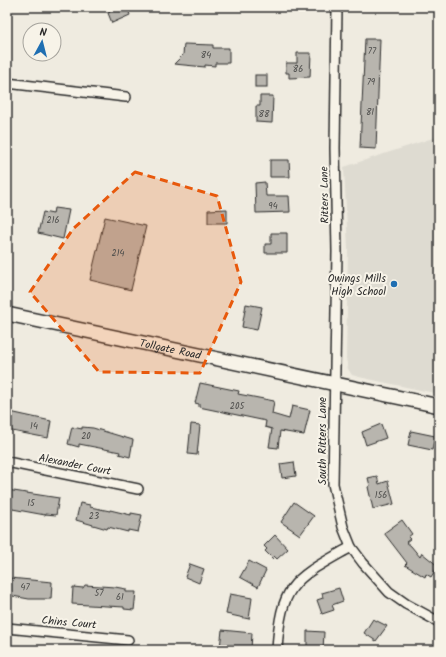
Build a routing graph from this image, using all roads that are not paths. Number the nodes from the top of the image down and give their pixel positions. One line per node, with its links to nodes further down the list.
1 (337, 7): 5 (street, Ritters Lane)
2 (7, 83): 3 (street)
3 (126, 96)
4 (7, 314): 5 (street, Tollgate Road)
5 (334, 383): 6 (street, Tollgate Road); 9 (street, South Ritters Lane)
6 (439, 406)
7 (7, 462): 8 (street, Alexander Court)
8 (138, 489)
9 (351, 547): 10 (street, South Ritters Lane); 13 (street)
10 (439, 622)
11 (7, 628): 12 (street, Chins Court)
12 (128, 640)
13 (277, 650)

